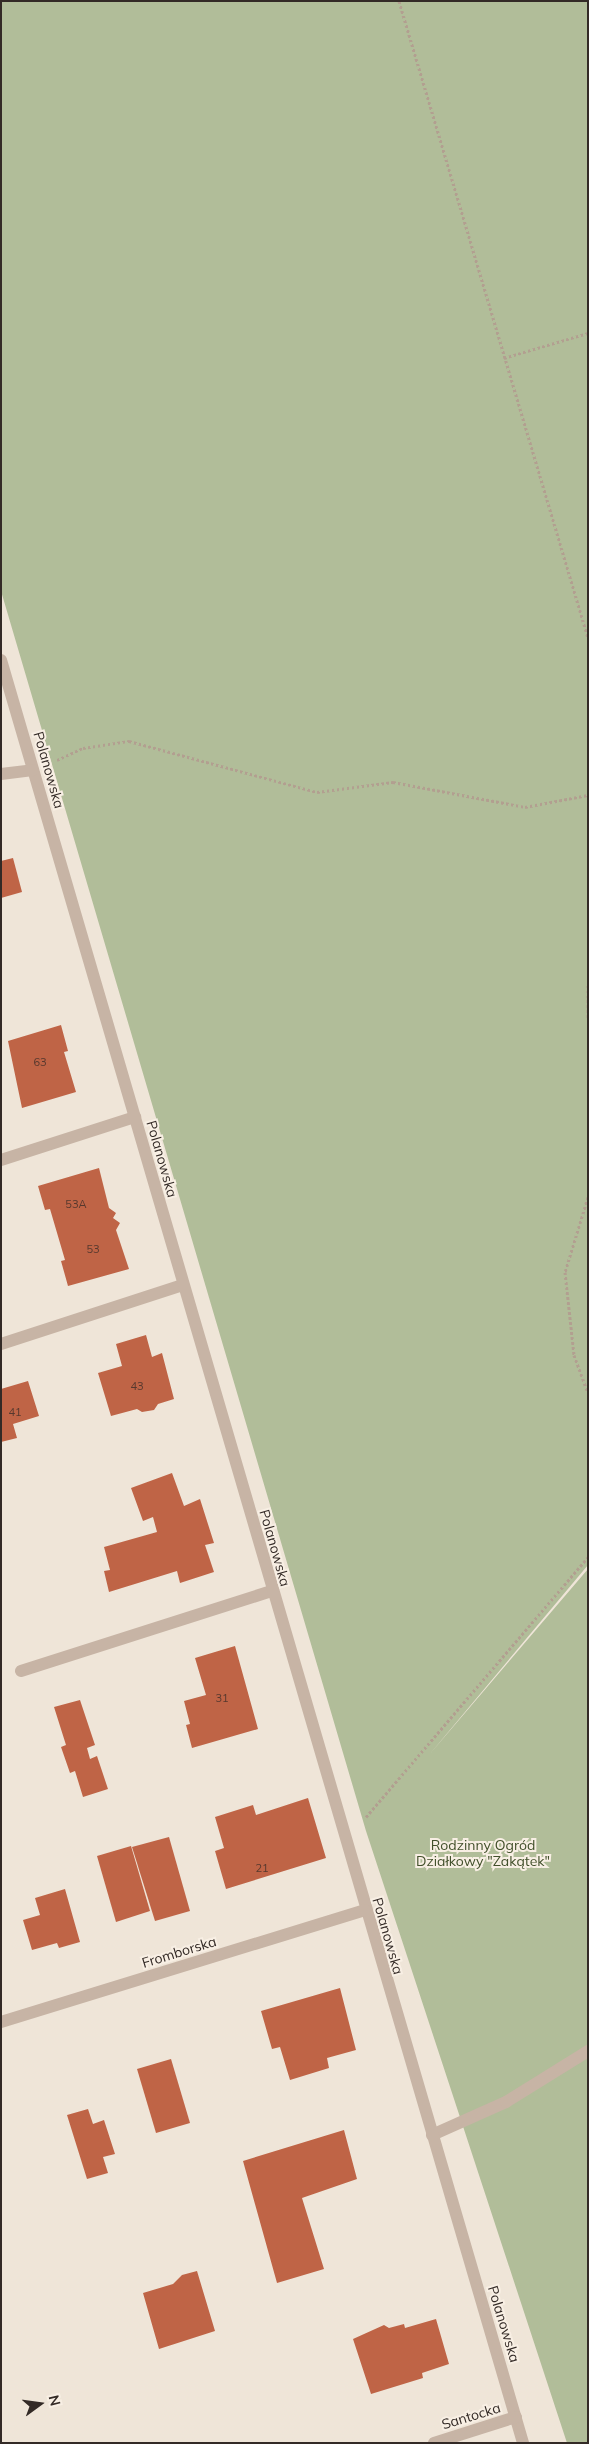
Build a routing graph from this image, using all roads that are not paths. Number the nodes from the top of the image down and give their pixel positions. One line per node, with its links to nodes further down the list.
1 (1, 660): 2 (street, Polanowska)
2 (33, 770): 3 (street); 4 (street, Polanowska)
3 (1, 774)
4 (135, 1117): 5 (street); 6 (street, Polanowska)
5 (1, 1160)
6 (183, 1285): 7 (street); 8 (street, Polanowska)
7 (1, 1344)
8 (272, 1591): 9 (street); 10 (street, Polanowska)
9 (21, 1672)
10 (365, 1910): 11 (street, Fromborska); 13 (street, Polanowska)
11 (1, 2022)
12 (588, 2051): 13 (street)
13 (432, 2136): 14 (street, Polanowska)
14 (516, 2417): 15 (street, Santocka); 16 (street, Polanowska)
15 (434, 2443)
16 (523, 2443)

